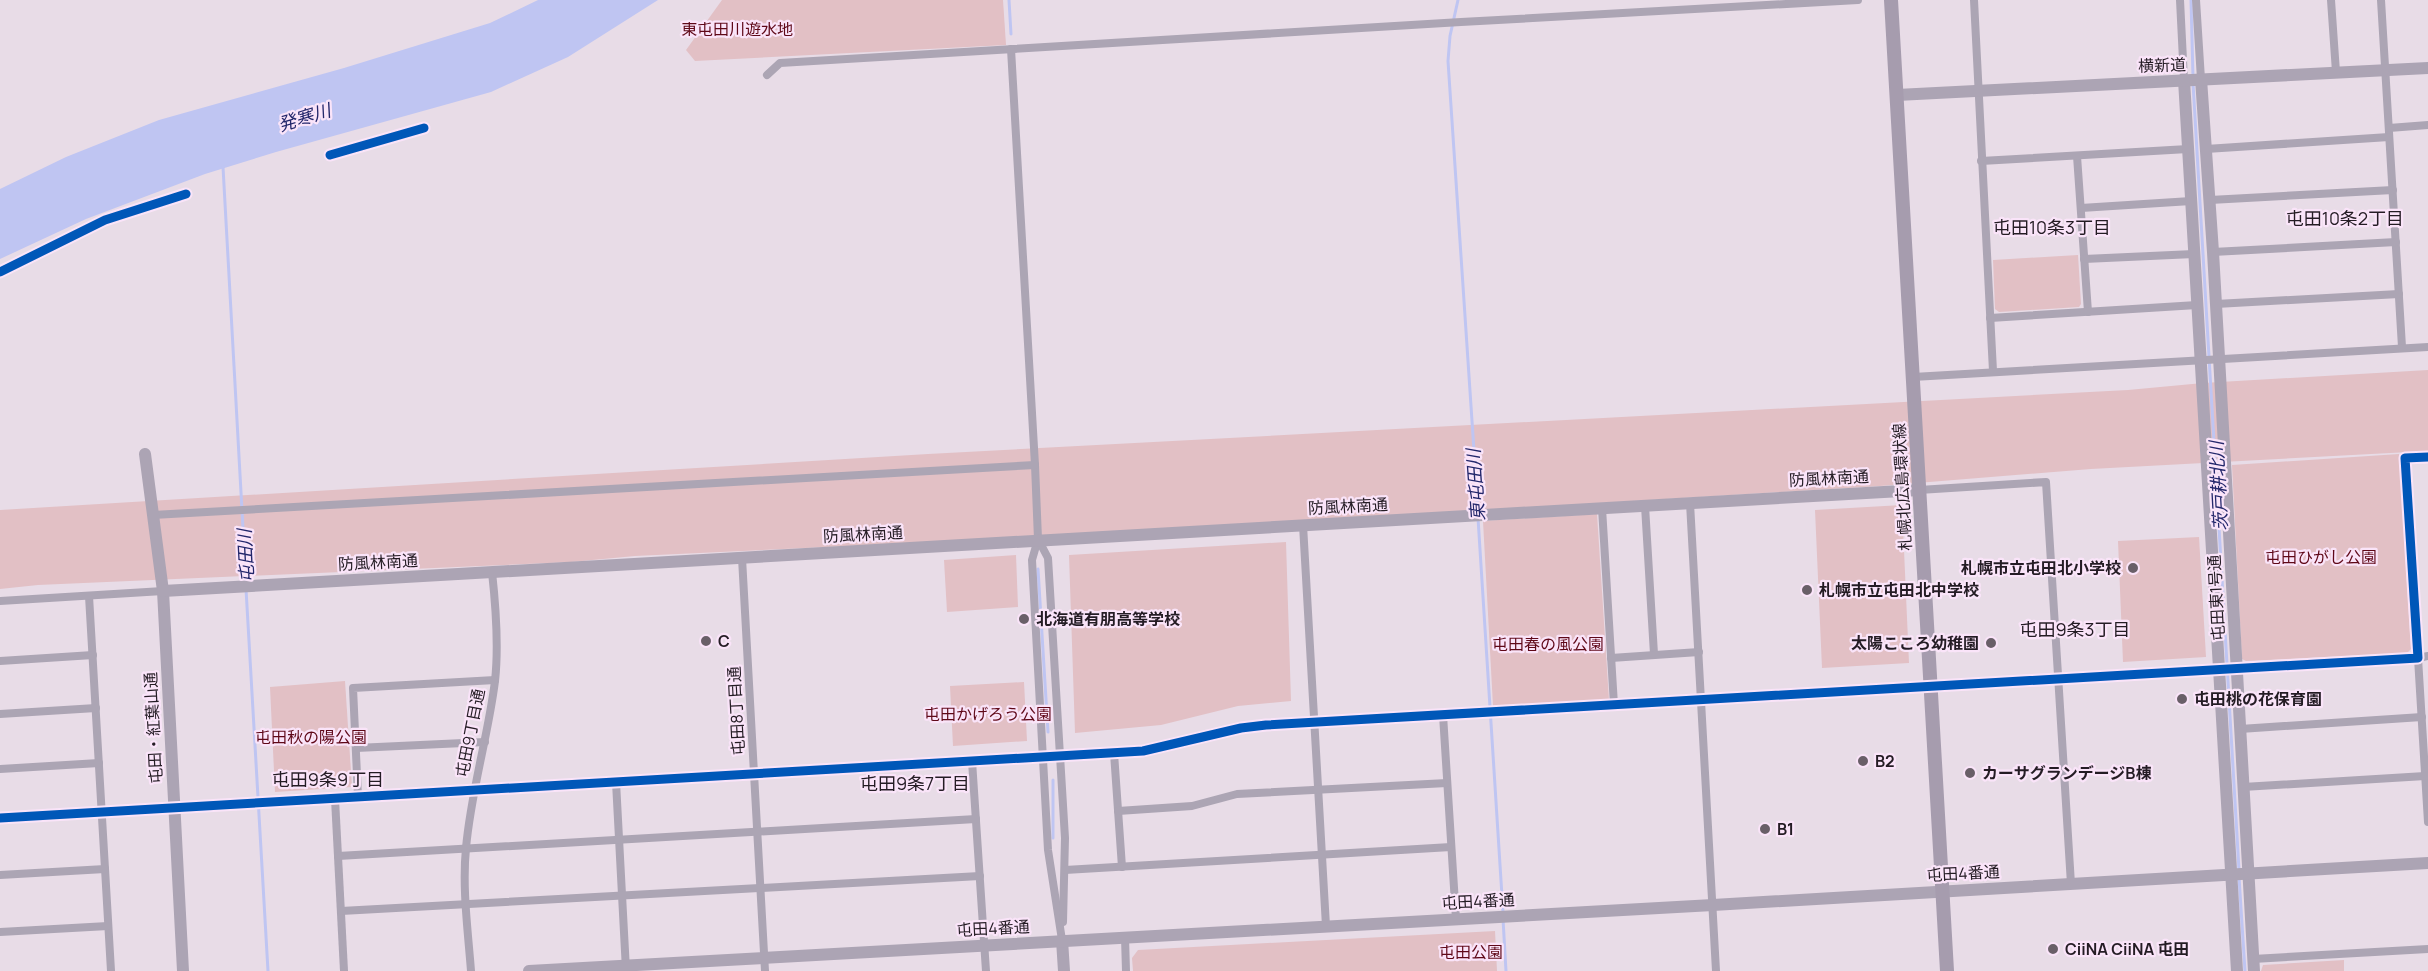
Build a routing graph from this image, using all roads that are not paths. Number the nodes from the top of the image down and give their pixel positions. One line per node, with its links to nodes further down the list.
1 (1858, 0): 8 (street)
2 (1891, 0): 15 (main road, 札幌北広島環状線)
3 (1974, 0): 14 (street)
4 (2180, 0): 13 (street)
5 (2196, 0): 13 (street)
6 (2331, 0): 11 (street)
7 (2381, 0): 10 (street)
8 (1011, 49): 12 (street); 43 (street)
9 (2428, 68): 10 (street, 横新道)
10 (2385, 70): 11 (street, 横新道); 17 (street)
11 (2336, 72): 13 (street, 横新道)
12 (767, 75)
13 (2193, 80): 14 (street, 横新道); 19 (street, 屯田東1号通); 20 (street, 屯田東1号通)
14 (1977, 90): 15 (street, 横新道); 22 (street)
15 (1896, 95): 40 (main road, 札幌北広島環状線)
16 (2428, 125): 17 (street)
17 (2389, 128): 18 (street)
18 (2389, 137): 20 (street); 23 (street)
19 (2188, 149): 21 (street); 25 (street, 屯田東1号通)
20 (2206, 149): 24 (street, 屯田東1号通)
21 (2077, 156): 22 (street); 26 (street)
22 (1981, 161): 35 (street)
23 (2393, 190): 24 (street); 27 (street)
24 (2210, 200): 28 (street, 屯田東1号通)
25 (2191, 201): 26 (street); 29 (street, 屯田東1号通)
26 (2081, 208): 30 (street)
27 (2396, 242): 28 (street); 31 (street)
28 (2213, 252): 32 (street, 屯田東1号通)
29 (2194, 254): 30 (street); 33 (street, 屯田東1号通)
30 (2084, 259): 34 (street)
31 (2399, 294): 32 (street); 36 (street)
32 (2216, 304): 38 (street, 屯田東1号通)
33 (2197, 305): 34 (street); 38 (street, 屯田東1号通)
34 (2088, 312): 35 (street)
35 (1990, 318): 39 (street)
36 (2402, 347): 37 (street); 38 (street)
37 (2428, 347)
38 (2210, 359): 39 (street); 63 (street, 屯田東1号通); 64 (street, 屯田東1号通)
39 (1994, 371): 40 (street)
40 (1912, 377): 44 (main road, 札幌北広島環状線)
41 (145, 454): 48 (street, 屯田・紅葉山通)
42 (2428, 457): 61 (street)
43 (1035, 465): 48 (street); 50 (street)
44 (1919, 490): 45 (street, 防風林南通); 65 (street); 67 (main road, 札幌北広島環状線)
45 (1690, 503): 46 (street, 防風林南通); 56 (street)
46 (1645, 506): 47 (street, 防風林南通); 57 (street)
47 (1602, 508): 49 (street, 防風林南通); 60 (street)
48 (153, 514): 53 (street, 屯田・紅葉山通)
49 (1303, 525): 50 (street, 防風林南通); 74 (street)
50 (1038, 539): 51 (street, 防風林南通); 79 (street); 80 (street)
51 (742, 558): 52 (street, 防風林南通); 84 (street, 屯田8丁目通)
52 (492, 572): 53 (street, 防風林南通); 66 (street, 屯田9丁目通)
53 (163, 591): 54 (street); 93 (street, 屯田・紅葉山通)
54 (89, 596): 55 (street); 58 (street)
55 (0, 601)
56 (1699, 652): 57 (street); 68 (street)
57 (1654, 654): 60 (street)
58 (93, 655): 62 (street); 70 (street)
59 (2428, 656): 61 (street)
60 (1611, 658): 69 (street)
61 (2418, 658): 63 (street); 73 (street)
62 (0, 660)
63 (2234, 669): 64 (street); 75 (street, 屯田東1号通)
64 (2221, 670): 65 (street); 110 (street, 屯田東1号通)
65 (2060, 679): 67 (street); 112 (street)
66 (495, 680): 76 (street, 屯田9丁目通); 77 (street)
67 (1930, 687): 68 (street); 114 (main road, 札幌北広島環状線)
68 (1701, 700): 69 (street); 117 (street)
69 (1614, 705): 72 (street)
70 (96, 708): 71 (street); 82 (street)
71 (0, 714)
72 (1443, 715): 74 (street); 87 (street)
73 (2422, 717): 75 (street); 85 (street)
74 (1316, 722): 78 (street); 90 (street)
75 (2240, 729): 88 (street, 屯田東1号通)
76 (485, 742): 77 (street); 89 (street, 屯田9丁目通)
77 (356, 748): 91 (street)
78 (1114, 753): 79 (street); 94 (street)
79 (1061, 756): 80 (street); 108 (street)
80 (1043, 757): 81 (street); 124 (street)
81 (972, 761): 84 (street); 97 (street)
82 (99, 764): 83 (street); 95 (street)
83 (0, 769)
84 (754, 773): 86 (street); 99 (street, 屯田8丁目通)
85 (2425, 776): 88 (street); 98 (street)
86 (616, 782): 89 (street); 100 (street)
87 (1447, 783): 90 (street); 101 (street)
88 (2243, 787): 110 (street, 屯田東1号通)
89 (474, 790): 91 (street); 102 (street, 屯田9丁目通)
90 (1319, 790): 94 (street); 104 (street)
91 (358, 797): 92 (street)
92 (334, 799): 93 (street); 103 (street)
93 (173, 808): 95 (street); 131 (street, 屯田・紅葉山通)
94 (1118, 811): 106 (street)
95 (102, 812): 96 (street); 107 (street)
96 (0, 818)
97 (976, 819): 99 (street); 111 (street)
98 (2428, 822)
99 (757, 832): 100 (street); 113 (street, 屯田8丁目通)
100 (619, 840): 102 (street); 115 (street)
101 (1451, 847): 104 (street); 119 (street)
102 (465, 849): 103 (street); 116 (street, 屯田9丁目通)
103 (338, 856): 118 (street)
104 (1322, 856): 106 (street); 121 (street)
105 (2428, 862): 110 (street, 屯田4番通)
106 (1122, 867): 108 (street)
107 (105, 869): 109 (street); 120 (street)
108 (1065, 870): 124 (street)
109 (0, 875)
110 (2240, 875): 112 (street, 屯田4番通); 128 (street, 屯田東1号通); 141 (street, 屯田東1号通)
111 (980, 876): 113 (street); 125 (street)
112 (2071, 884): 114 (street, 屯田4番通)
113 (760, 888): 115 (street); 127 (street, 屯田8丁目通)
114 (1943, 891): 117 (street, 屯田4番通); 140 (main road, 札幌北広島環状線)
115 (622, 896): 116 (street); 129 (street)
116 (467, 905): 118 (street); 133 (street, 屯田9丁目通)
117 (1713, 905): 119 (street, 屯田4番通); 139 (street)
118 (341, 911): 132 (street)
119 (1456, 919): 121 (street, 屯田4番通)
120 (108, 926): 122 (street); 130 (street)
121 (1326, 926): 123 (street, 屯田4番通)
122 (0, 932)
123 (1125, 937): 124 (street, 屯田4番通); 138 (street)
124 (1062, 940): 125 (street, 屯田4番通); 137 (street)
125 (984, 945): 127 (street, 屯田4番通); 136 (street)
126 (2428, 949): 128 (street)
127 (765, 957): 129 (street, 屯田4番通); 135 (street, 屯田8丁目通)
128 (2254, 965)
129 (626, 968): 134 (street, 屯田4番通)
130 (111, 971)
131 (183, 971)
132 (344, 971)
133 (471, 971)
134 (529, 971)
135 (765, 971)
136 (986, 971)
137 (1064, 971)
138 (1126, 971)
139 (1716, 971)
140 (1947, 971)
141 (2236, 971)

